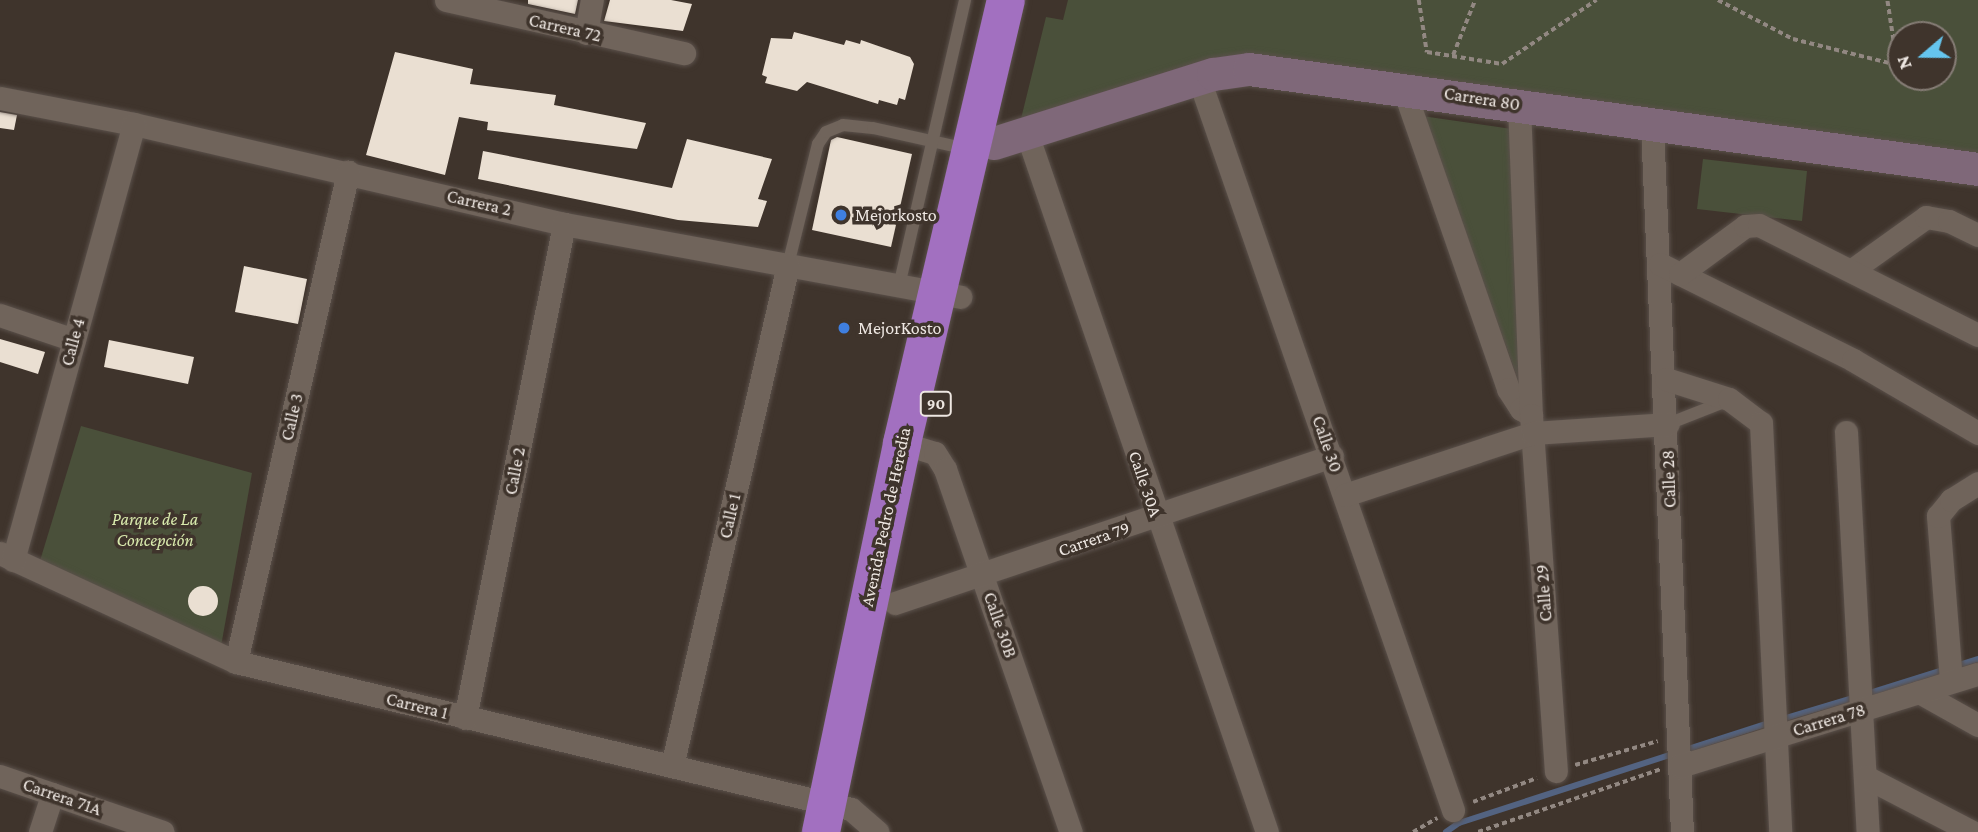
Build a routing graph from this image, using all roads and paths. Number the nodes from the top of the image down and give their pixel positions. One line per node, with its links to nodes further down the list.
1 (446, 0): 11 (street, Carrera 72)
2 (592, 0): 12 (street)
3 (965, 0): 21 (lane)
4 (1006, 0): 22 (highway, Avenida Pedro de Heredia / 90)
5 (1031, 0): 22 (highway, Avenida Pedro de Heredia / 90)
6 (1419, 0): 14 (path)
7 (1475, 0): 14 (path)
8 (1597, 0): 14 (path)
9 (1718, 0): 10 (path)
10 (1887, 0)
11 (492, 5): 12 (street, Carrera 72)
12 (586, 33): 13 (street, Carrera 72)
13 (684, 53)
14 (1452, 55)
15 (1199, 79): 16 (street, Carrera 80); 22 (street, Carrera 80); 42 (street, Calle 30)
16 (1403, 87): 18 (street, Carrera 80); 37 (street)
17 (0, 98): 19 (street, Carrera 2)
18 (1519, 105): 20 (street, Carrera 80); 37 (street, Calle 29)
19 (134, 124): 24 (street, Carrera 2); 34 (street, Calle 4)
20 (1652, 126): 23 (street, Carrera 80); 28 (street, Calle 28)
21 (932, 140): 22 (lane); 27 (lane); 30 (lane)
22 (997, 142): 31 (highway, Avenida Pedro de Heredia / 90); 45 (street, Calle 30A)
23 (1978, 169)
24 (348, 172): 25 (street, Carrera 2); 49 (street, Calle 3)
25 (564, 224): 27 (street, Carrera 2); 54 (street, Calle 2)
26 (1978, 236): 29 (street)
27 (788, 265): 30 (street, Carrera 2); 58 (street, Calle 1)
28 (1670, 269): 29 (street); 35 (street, Calle 28); 40 (street)
29 (1853, 270): 33 (street)
30 (899, 286): 31 (street, Carrera 2)
31 (948, 295): 41 (highway, Avenida Pedro de Heredia / 90)
32 (0, 315): 34 (street)
33 (1978, 335)
34 (74, 340): 46 (street, Calle 4)
35 (1666, 379): 36 (street); 38 (street, Calle 28)
36 (1729, 400): 38 (lane); 55 (street)
37 (1532, 424): 38 (street); 44 (street); 59 (street, Calle 29)
38 (1668, 424): 57 (street, Calle 28)
39 (1846, 432): 53 (street)
40 (1978, 433)
41 (914, 446): 47 (street, Calle 30B); 48 (highway, Avenida Pedro de Heredia / 90); 64 (highway, Avenida Pedro de Heredia / 90)
42 (1332, 456): 44 (street, Calle 30); 45 (street, Carrera 79)
43 (1978, 483): 50 (street)
44 (1345, 495): 63 (street, Calle 30)
45 (1156, 518): 47 (street, Carrera 79); 68 (street, Calle 30A)
46 (7, 556): 49 (street, Carrera 1)
47 (984, 576): 48 (street, Carrera 79); 67 (street, Calle 30B)
48 (895, 603): 64 (highway, Avenida Pedro de Heredia / 90)
49 (236, 662): 54 (street, Carrera 1)
50 (1950, 671): 51 (street, Carrera 78); 52 (street, Carrera 78)
51 (1978, 674)
52 (1919, 692): 53 (street, Carrera 78); 56 (street)
53 (1863, 700): 55 (street, Carrera 78); 61 (street)
54 (465, 719): 58 (street, Carrera 1)
55 (1777, 724): 57 (street, Carrera 78); 71 (street)
56 (1978, 725)
57 (1680, 763): 69 (path); 70 (street, Calle 28)
58 (672, 766): 64 (street, Carrera 1)
59 (1556, 771)
60 (0, 776): 62 (street, Carrera 71A)
61 (1866, 777): 72 (street); 73 (street)
62 (52, 794): 65 (street, Carrera 71A); 66 (street)
63 (1453, 810)
64 (844, 822)
65 (155, 831)
66 (40, 832)
67 (1071, 832)
68 (1267, 832)
69 (1478, 832)
70 (1682, 832)
71 (1780, 832)
72 (1868, 832)
73 (1972, 832)

